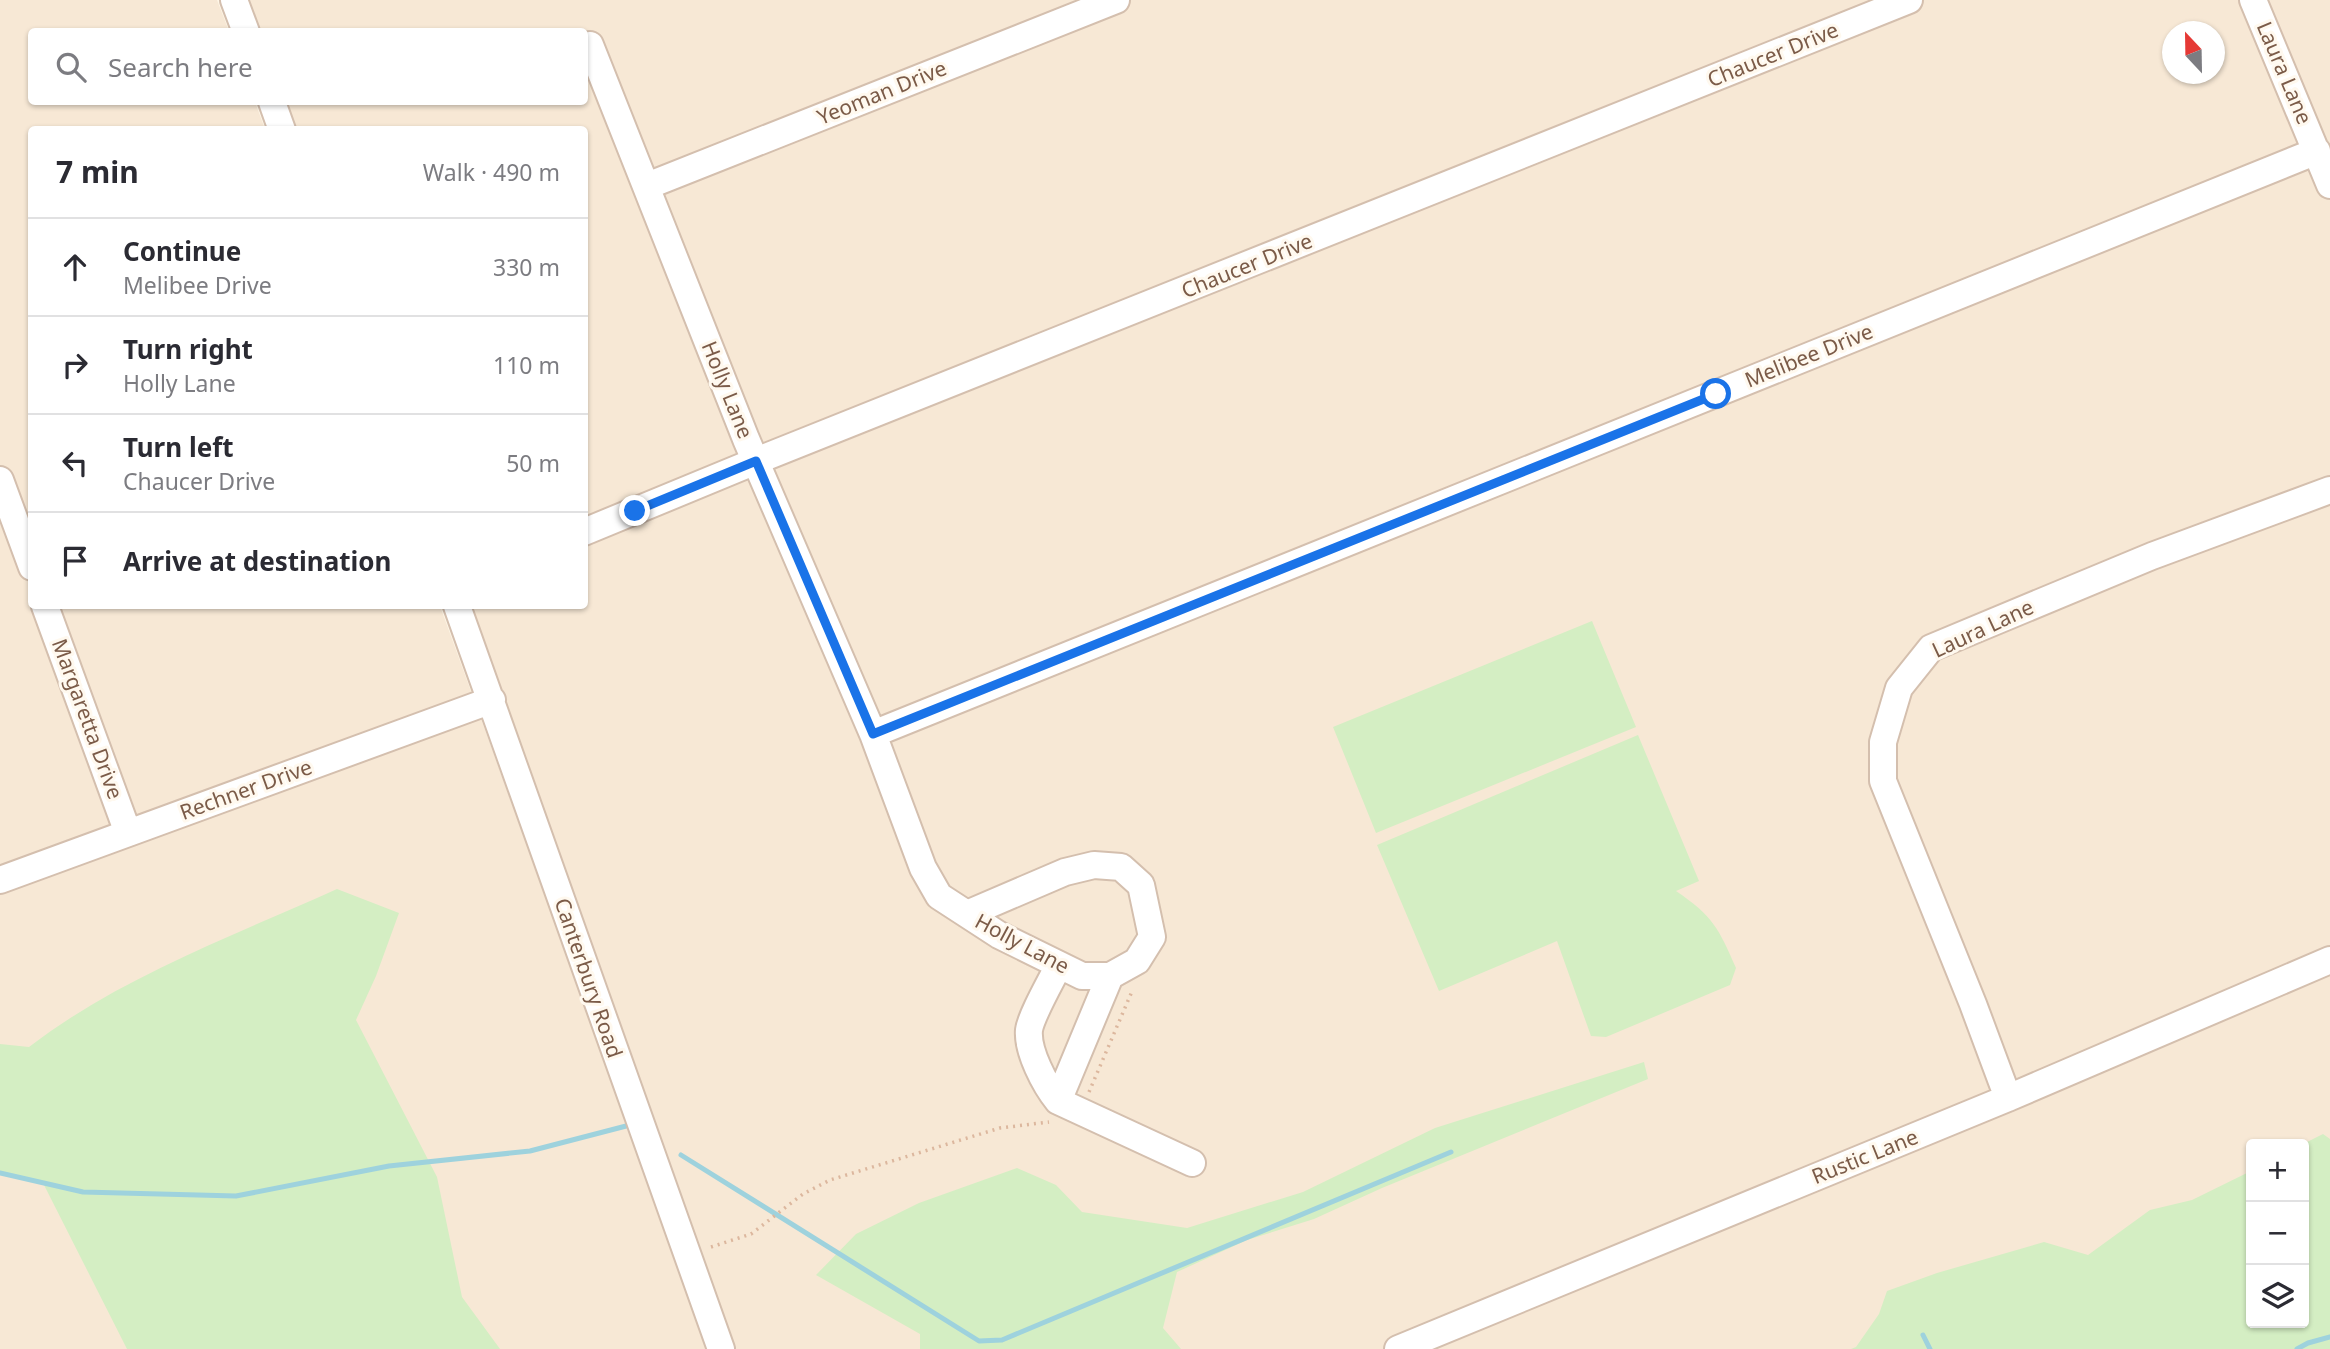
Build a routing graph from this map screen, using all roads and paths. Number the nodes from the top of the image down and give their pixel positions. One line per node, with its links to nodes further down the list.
1 (234, 0): 5 (street)
2 (1116, 0): 11 (street, Yeoman Drive)
3 (1909, 0): 12 (street, Chaucer Drive)
4 (2253, 0): 9 (street, Laura Lane)
5 (244, 28)
6 (590, 45): 11 (street, Holly Lane)
7 (273, 105): 8 (street)
8 (281, 126)
9 (2317, 151): 10 (street, Laura Lane); 20 (street, Melibee Drive)
10 (2330, 185)
11 (647, 186): 12 (street, Holly Lane)
12 (756, 461): 15 (street, Chaucer Drive); 20 (street, Holly Lane)
13 (0, 480): 16 (street)
14 (2330, 490): 28 (street, Laura Lane)
15 (588, 530)
16 (28, 556)
17 (46, 609): 21 (street, Margaretta Drive)
18 (458, 609): 19 (street, Canterbury Road)
19 (492, 701): 21 (street, Rechner Drive); 32 (street, Canterbury Road)
20 (873, 734): 23 (street, Holly Lane)
21 (128, 833): 22 (street, Rechner Drive)
22 (0, 880)
23 (967, 914): 25 (street, Holly Lane); 26 (street, Holly Lane)
24 (2330, 960): 28 (street, Rustic Lane)
25 (1137, 961): 27 (street); 29 (path)
26 (1059, 965): 27 (street, Holly Lane); 29 (street)
27 (1110, 976): 29 (street)
28 (2008, 1098): 33 (street, Rustic Lane)
29 (1067, 1105): 30 (street); 31 (path)
30 (1192, 1163)
31 (711, 1247)
32 (721, 1349)
33 (1398, 1349)

